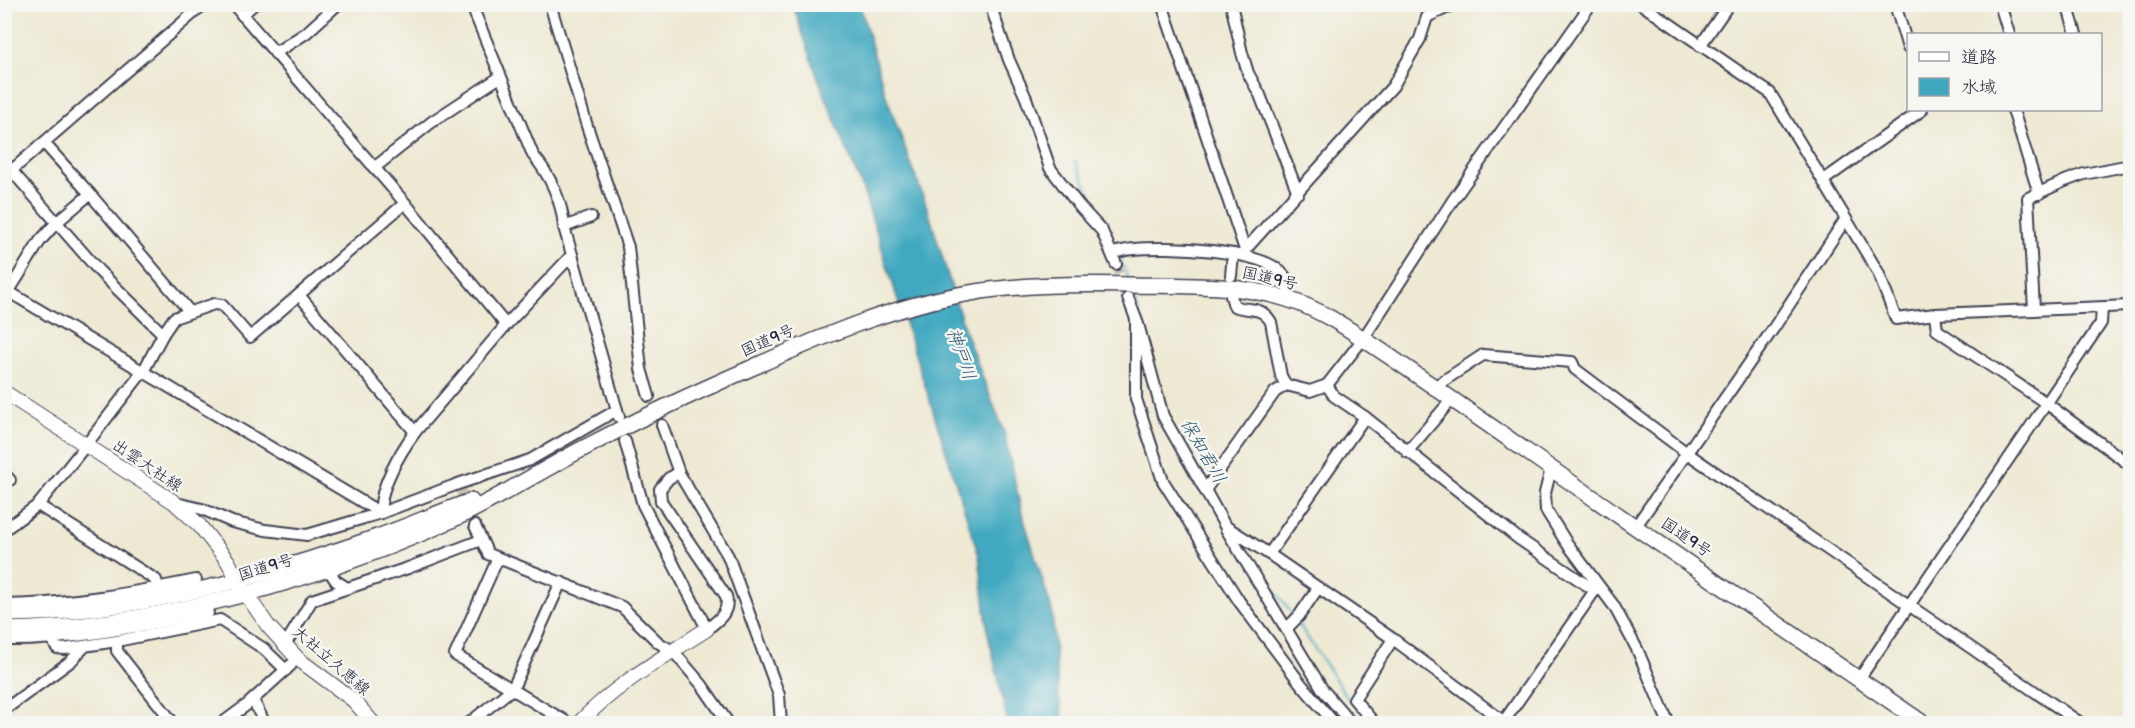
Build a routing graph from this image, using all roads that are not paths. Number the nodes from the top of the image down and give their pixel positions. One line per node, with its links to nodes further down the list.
1 (204, 4): 26 (street)
2 (233, 4): 17 (street)
3 (254, 4): 17 (street)
4 (338, 4): 22 (street)
5 (471, 4): 23 (street)
6 (550, 4): 64 (street)
7 (990, 4): 40 (street)
8 (1162, 4): 39 (street)
9 (1231, 4): 31 (street)
10 (1455, 4): 31 (street)
11 (1591, 4): 58 (street)
12 (1641, 4): 21 (street)
13 (1729, 4): 21 (street)
14 (1895, 4): 20 (street)
15 (2000, 4): 18 (street)
16 (2067, 4): 19 (street)
17 (242, 15): 22 (street)
18 (2009, 33)
19 (2076, 33)
20 (1907, 45)
21 (1700, 46): 30 (street)
22 (275, 53): 28 (street)
23 (500, 76): 28 (street); 38 (street)
24 (1921, 111): 30 (street)
25 (2013, 111): 33 (street)
26 (44, 143): 29 (street); 32 (street)
27 (2130, 165): 33 (street)
28 (374, 168): 34 (street)
29 (7, 170): 37 (street)
30 (1824, 180): 36 (street)
31 (1298, 193): 39 (street)
32 (90, 194): 37 (street); 53 (street)
33 (2039, 194): 52 (street)
34 (405, 203): 46 (street); 56 (street)
35 (591, 217): 38 (street)
36 (1845, 220): 54 (street); 73 (street)
37 (56, 224): 45 (street); 57 (street)
38 (564, 227): 42 (street)
39 (1245, 253): 41 (street); 49 (street)
40 (1112, 254): 41 (street); 43 (street)
41 (1233, 254): 44 (street)
42 (572, 255): 56 (street); 81 (street)
43 (1116, 264)
44 (1232, 276)
45 (6, 293): 59 (street)
46 (299, 295): 53 (street); 69 (street)
47 (1231, 296): 60 (street)
48 (1128, 298): 55 (street)
49 (1288, 299): 58 (highway, 国道9号); 77 (highway, 国道9号)
50 (2130, 306): 51 (street)
51 (2102, 308): 52 (street); 66 (street)
52 (2034, 310): 54 (street)
53 (190, 312): 57 (street)
54 (1935, 314): 66 (street)
55 (1136, 320): 78 (street); 130 (street)
56 (506, 326): 69 (street)
57 (163, 334): 59 (street)
58 (1363, 339): 61 (street); 62 (highway, 国道9号)
59 (144, 370): 71 (street); 81 (street)
60 (1286, 385): 61 (street); 78 (street)
61 (1327, 386): 67 (street)
62 (1434, 387): 65 (highway, 国道9号); 73 (street)
63 (4, 392): 71 (main road, 出雲大社線)
64 (649, 396)
65 (1452, 399): 72 (street); 75 (highway, 国道9号)
66 (2046, 403): 74 (street); 100 (street)
67 (1365, 417): 72 (street); 87 (street)
68 (662, 425): 76 (street)
69 (415, 432): 81 (street)
70 (625, 441): 105 (street)
71 (86, 445): 79 (main road, 出雲大社線); 80 (street)
72 (1407, 452): 93 (street)
73 (1688, 453): 84 (street); 100 (street)
74 (2130, 465)
75 (1551, 469): 84 (highway, 国道9号); 93 (street)
76 (679, 473): 105 (street); 129 (street)
77 (522, 483): 89 (highway, 国道9号); 91 (highway, 国道9号)
78 (1204, 490): 83 (street)
79 (174, 502): 81 (street); 91 (main road, 出雲大社線)
80 (38, 505): 85 (street); 94 (street)
81 (381, 513)
82 (475, 526): 86 (street)
83 (1225, 526): 87 (street); 106 (street)
84 (1636, 526): 117 (highway, 国道9号)
85 (4, 530)
86 (481, 540): 88 (street); 95 (street)
87 (1269, 554): 96 (street)
88 (498, 558): 92 (street); 118 (street)
89 (327, 568): 95 (street); 97 (highway, 国道9号)
90 (196, 580): 94 (street)
91 (238, 580): 97 (main road, 出雲大社線); 101 (highway, 国道9号)
92 (561, 582): 114 (street); 118 (street)
93 (1597, 587): 133 (street); 134 (street)
94 (158, 588): 98 (street)
95 (347, 588): 112 (street)
96 (1318, 588): 106 (street); 109 (street)
97 (246, 594): 104 (highway, 国道9号); 112 (main road, 大社立久恵線)
98 (84, 600): 99 (street); 101 (street)
99 (4, 605)
100 (1910, 605): 117 (street); 136 (street)
101 (101, 607): 103 (highway, 国道9号)
102 (208, 613): 104 (street)
103 (4, 614)
104 (174, 615): 107 (highway, 国道9号); 108 (street)
105 (707, 629): 114 (main road)
106 (1286, 629): 131 (street)
107 (4, 630)
108 (51, 638): 110 (street); 113 (street)
109 (1393, 639): 132 (street); 133 (street)
110 (4, 640)
111 (117, 641): 113 (street); 116 (street); 121 (street)
112 (285, 645): 115 (main road, 大社立久恵線)
113 (85, 646): 120 (street)
114 (673, 651): 127 (main road); 128 (street)
115 (298, 659): 116 (street); 124 (main road, 大社立久恵線)
116 (286, 670): 119 (street)
117 (1859, 679): 135 (highway, 国道9号)
118 (513, 688): 125 (street); 126 (street)
119 (253, 700): 122 (street); 123 (street)
120 (4, 710)
121 (174, 723)
122 (221, 723)
123 (265, 723)
124 (374, 723)
125 (468, 723)
126 (570, 723)
127 (578, 723)
128 (729, 723)
129 (781, 723)
130 (1335, 723)
131 (1352, 723)
132 (1375, 723)
133 (1504, 723)
134 (1669, 723)
135 (1924, 723)
136 (2082, 723)

